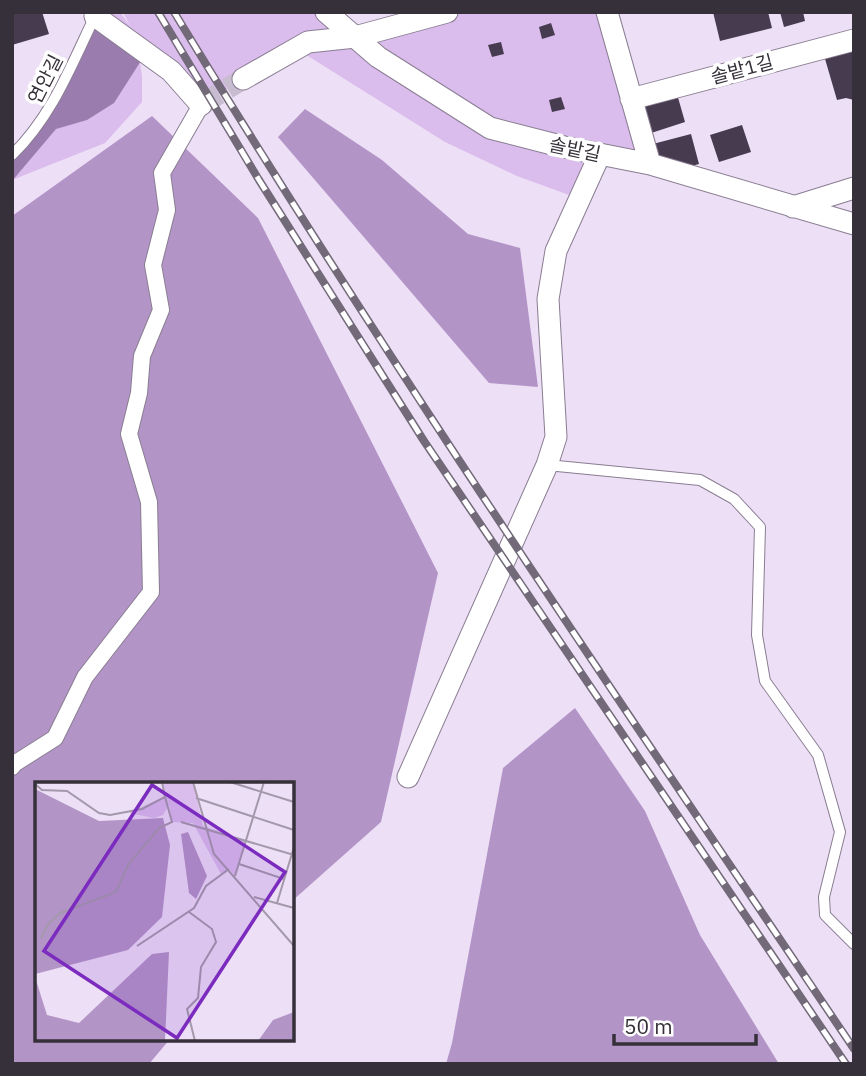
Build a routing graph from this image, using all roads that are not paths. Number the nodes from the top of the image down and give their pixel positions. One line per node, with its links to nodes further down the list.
1 (326, 12): 5 (street, 솔밭길)
2 (447, 12): 5 (street)
3 (607, 12): 8 (street)
4 (93, 14): 9 (street); 11 (lane, 연안길)
5 (355, 37): 7 (street); 10 (street, 솔밭길)
6 (854, 40): 8 (street, 솔밭1길)
7 (243, 79)
8 (631, 99): 12 (street)
9 (201, 105): 17 (street)
10 (600, 154): 12 (street, 솔밭길); 16 (street)
11 (12, 155)
12 (650, 164): 14 (street, 솔밭길)
13 (854, 188): 14 (street)
14 (793, 207): 15 (street, 솔밭길)
15 (854, 224)
16 (547, 465): 18 (street); 19 (lane)
17 (12, 767)
18 (408, 777)
19 (854, 944)

